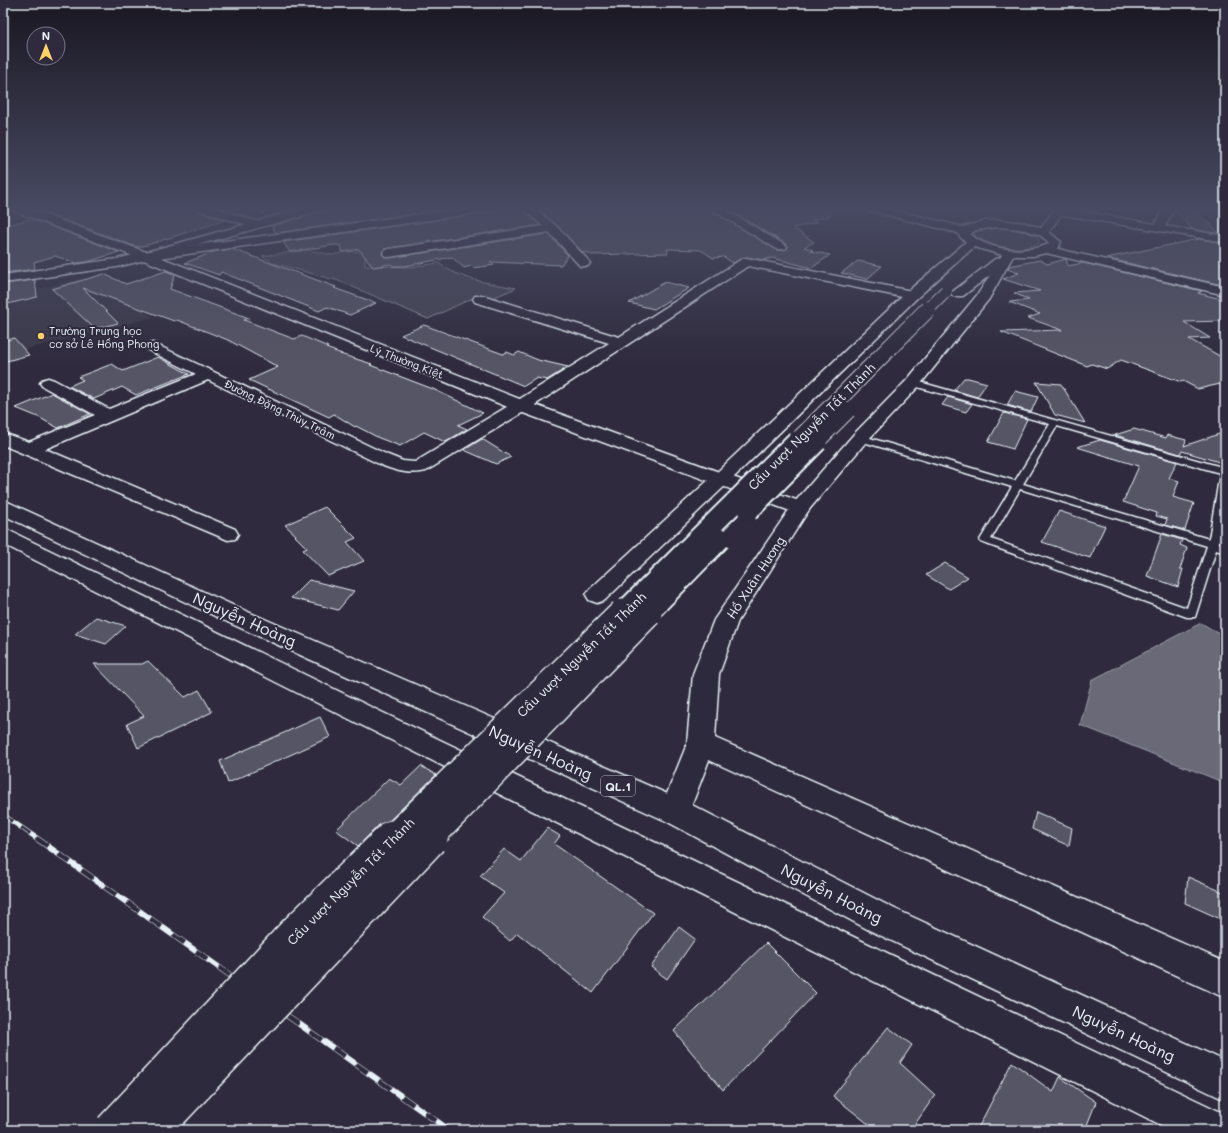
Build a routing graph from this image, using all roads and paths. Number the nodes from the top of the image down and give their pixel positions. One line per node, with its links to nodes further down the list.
1 (126, 261): 9 (main road)
2 (157, 261): 20 (main road, Lý Thường Kiệt)
3 (945, 261): 13 (main road)
4 (960, 261): 11 (main road, Cầu vượt Nguyễn Tất Thành)
5 (996, 261): 11 (main road, Cầu vượt Nguyễn Tất Thành)
6 (1006, 261): 18 (main road, Hồ Xuân Hương)
7 (1109, 261): 12 (main road)
8 (1130, 261): 10 (main road)
9 (3, 279)
10 (1225, 279)
11 (953, 283): 40 (main road, Cầu vượt Nguyễn Tất Thành, bridge); 41 (main road, Cầu vượt Nguyễn Tất Thành, bridge)
12 (1225, 291)
13 (912, 295): 15 (main road); 27 (main road)
14 (480, 299): 15 (main road)
15 (621, 342): 20 (main road)
16 (153, 347): 17 (main road, Đường Đặng Thùy Trâm)
17 (209, 374): 20 (main road, Đường Đặng Thùy Trâm); 21 (main road)
18 (914, 382): 22 (lane); 24 (main road, Hồ Xuân Hương)
19 (48, 383): 21 (main road)
20 (521, 406): 27 (main road, Lý Thường Kiệt)
21 (109, 416): 25 (main road)
22 (1055, 423): 26 (lane); 28 (lane)
23 (3, 438): 25 (main road)
24 (860, 438): 28 (lane); 30 (main road, Hồ Xuân Hương)
25 (29, 449): 31 (main road)
26 (1225, 471): 33 (lane)
27 (721, 479): 30 (main road, Lý Thường Kiệt); 35 (main road)
28 (1018, 486): 33 (lane); 33 (lane)
29 (3, 507): 37 (main road, Nguyễn Hoàng / QL.1)
30 (800, 508): 36 (main road, Hồ Xuân Hương)
31 (228, 534)
32 (3, 536): 42 (main road)
33 (1213, 544): 34 (lane)
34 (1225, 550)
35 (597, 595)
36 (701, 744): 37 (main road, Hồ Xuân Hương); 38 (main road)
37 (674, 811): 39 (main road, Nguyễn Hoàng / QL.1)
38 (1225, 980)
39 (1225, 1080)
40 (112, 1130)
41 (153, 1130)
42 (1214, 1130)

